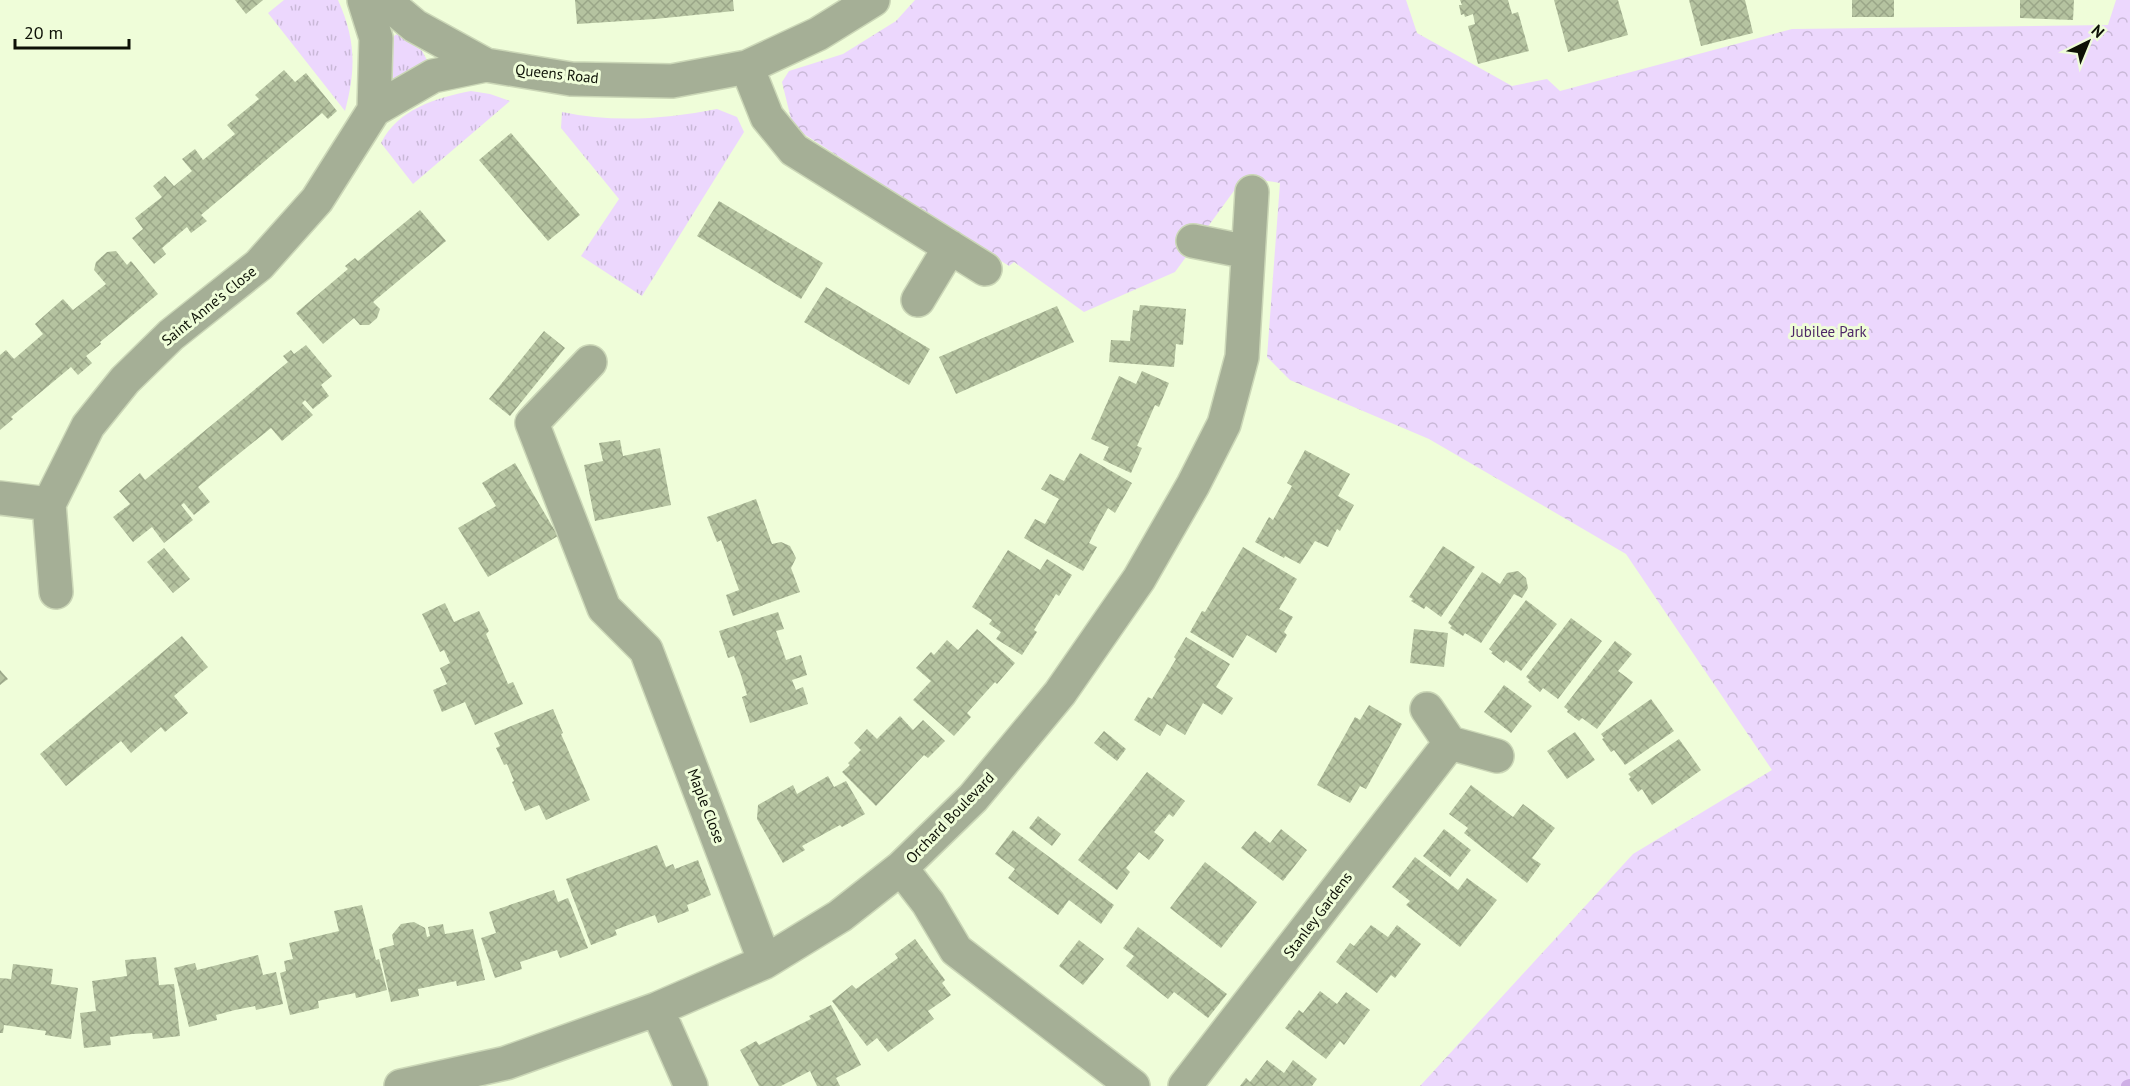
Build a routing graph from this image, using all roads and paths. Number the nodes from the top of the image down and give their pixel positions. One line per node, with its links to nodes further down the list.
1 (364, 0): 6 (street)
2 (384, 0): 4 (street, Queens Road)
3 (873, 0): 5 (street, Queens Road)
4 (486, 65): 5 (street, Queens Road); 6 (street, Saint Anne's Close)
5 (747, 67): 9 (street)
6 (374, 110): 15 (street, Saint Anne's Close)
7 (1251, 192): 10 (street, Orchard Boulevard)
8 (1193, 241): 10 (street)
9 (950, 247): 11 (street); 12 (street)
10 (1248, 252): 20 (street, Orchard Boulevard)
11 (984, 269)
12 (918, 300)
13 (590, 362): 21 (street, Maple Close)
14 (0, 498): 15 (street)
15 (49, 504): 16 (street)
16 (56, 592)
17 (1427, 709): 18 (street)
18 (1450, 743): 19 (street); 26 (street, Stanley Gardens)
19 (1497, 756)
20 (901, 868): 21 (street, Orchard Boulevard); 25 (street)
21 (765, 962): 22 (street, Orchard Boulevard)
22 (657, 1009): 23 (street, Orchard Boulevard); 24 (street)
23 (401, 1086)
24 (691, 1086)
25 (1133, 1086)
26 (1185, 1086)

